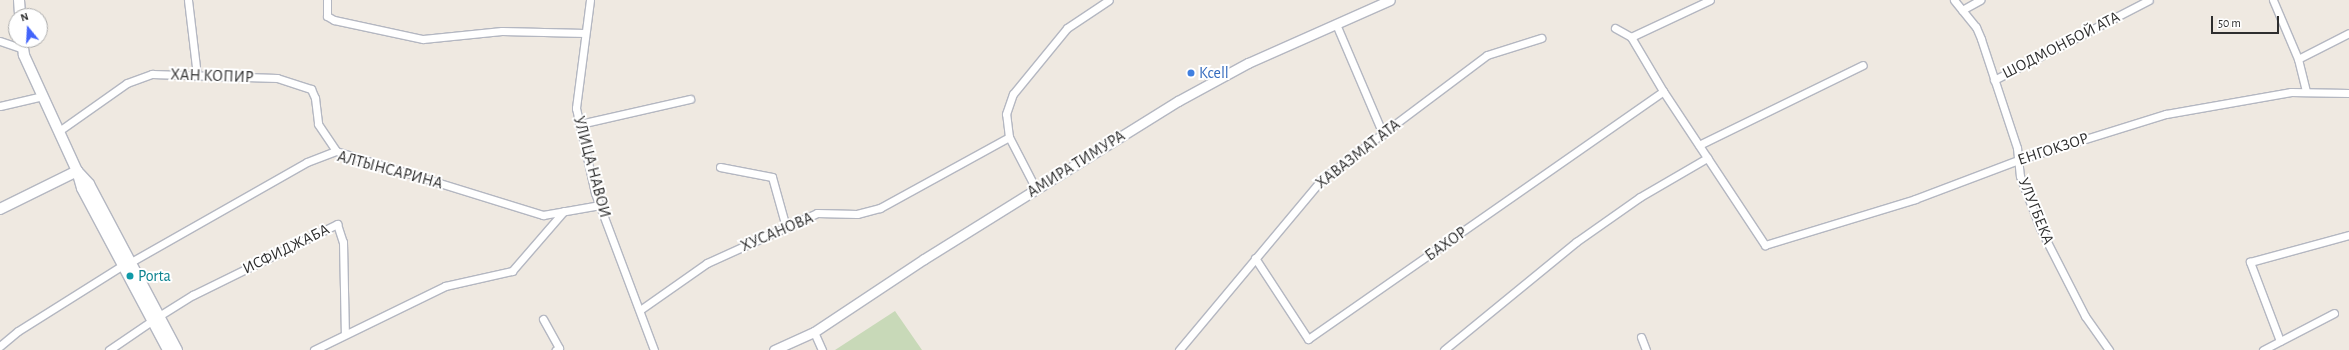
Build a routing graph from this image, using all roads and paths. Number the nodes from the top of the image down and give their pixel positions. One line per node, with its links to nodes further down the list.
1 (188, 0): 21 (street)
2 (327, 0): 14 (street)
3 (592, 0): 14 (street, УЛИЦА НАВОИ)
4 (1109, 0): 32 (street)
5 (1390, 0): 12 (street, АМИРА ТИМУРА)
6 (1710, 0): 16 (street)
7 (1954, 0): 11 (street, УЛУГБЕКА)
8 (1980, 0): 11 (street)
9 (2149, 0): 22 (street, ШОДМОНБОЙ АТА)
10 (2273, 0): 19 (street)
11 (1962, 10): 22 (street, УЛУГБЕКА)
12 (1336, 24): 31 (street); 39 (street, АМИРА ТИМУРА)
13 (1615, 28): 16 (street)
14 (585, 34): 29 (street, УЛИЦА НАВОИ)
15 (2349, 34): 19 (street)
16 (1631, 37): 23 (street)
17 (1540, 38): 31 (street, ХАВАЗМАТ АТА)
18 (25, 48): 26 (main road)
19 (2298, 59): 24 (street)
20 (1863, 65): 33 (street)
21 (197, 75): 30 (street, ХАН КОПИР); 34 (street, ХАН КОПИР)
22 (1994, 80): 36 (street, УЛУГБЕКА)
23 (1663, 91): 33 (street); 45 (street, БАХОР)
24 (2306, 92): 25 (street, ЕНГОКЗОР); 36 (street, ЕНГОКЗОР)
25 (2349, 94)
26 (43, 96): 28 (street); 30 (main road)
27 (690, 99): 29 (street)
28 (0, 106)
29 (580, 124): 40 (street, УЛИЦА НАВОИ)
30 (59, 131): 38 (main road)
31 (1383, 134): 45 (street, ХАВАЗМАТ АТА)
32 (1009, 137): 39 (street); 43 (street, ХУСАНОВА)
33 (1699, 145): 35 (street)
34 (336, 151): 42 (street, АЛТЫНСАРИНА); 46 (street, АЛТЫНСАРИНА)
35 (1707, 158): 36 (street, ЕНГОКЗОР); 56 (street)
36 (2018, 160): 68 (street, УЛУГБЕКА)
37 (720, 167): 43 (street)
38 (77, 171): 41 (main road); 46 (main road)
39 (1036, 189): 51 (street, АМИРА ТИМУРА)
40 (600, 205): 42 (street, АЛТЫНСАРИНА); 47 (street, УЛИЦА НАВОИ)
41 (0, 209)
42 (564, 211): 52 (street)
43 (786, 227): 47 (street, ХУСАНОВА)
44 (2349, 235): 54 (street)
45 (1255, 258): 65 (street, ХАВАЗМАТ АТА)
46 (127, 264): 49 (main road); 55 (street, АЛТЫНСАРИНА)
47 (640, 310): 62 (street, УЛИЦА НАВОИ)
48 (2334, 313): 54 (street)
49 (156, 318): 52 (street, ИСФИДЖАБА); 57 (street, ИСФИДЖАБА); 58 (main road); 59 (main road)
50 (543, 318): 61 (street)
51 (814, 332): 63 (street, АМИРА ТИМУРА); 64 (street)
52 (345, 334): 60 (street)
53 (1641, 336): 67 (street)
54 (2280, 341): 69 (street)
55 (0, 346)
56 (1454, 347): 66 (street)
57 (109, 350)
58 (168, 350)
59 (176, 350)
60 (314, 350)
61 (556, 350)
62 (654, 350)
63 (774, 350)
64 (822, 350)
65 (1178, 350)
66 (1444, 350)
67 (1646, 350)
68 (2109, 350)
69 (2263, 350)

